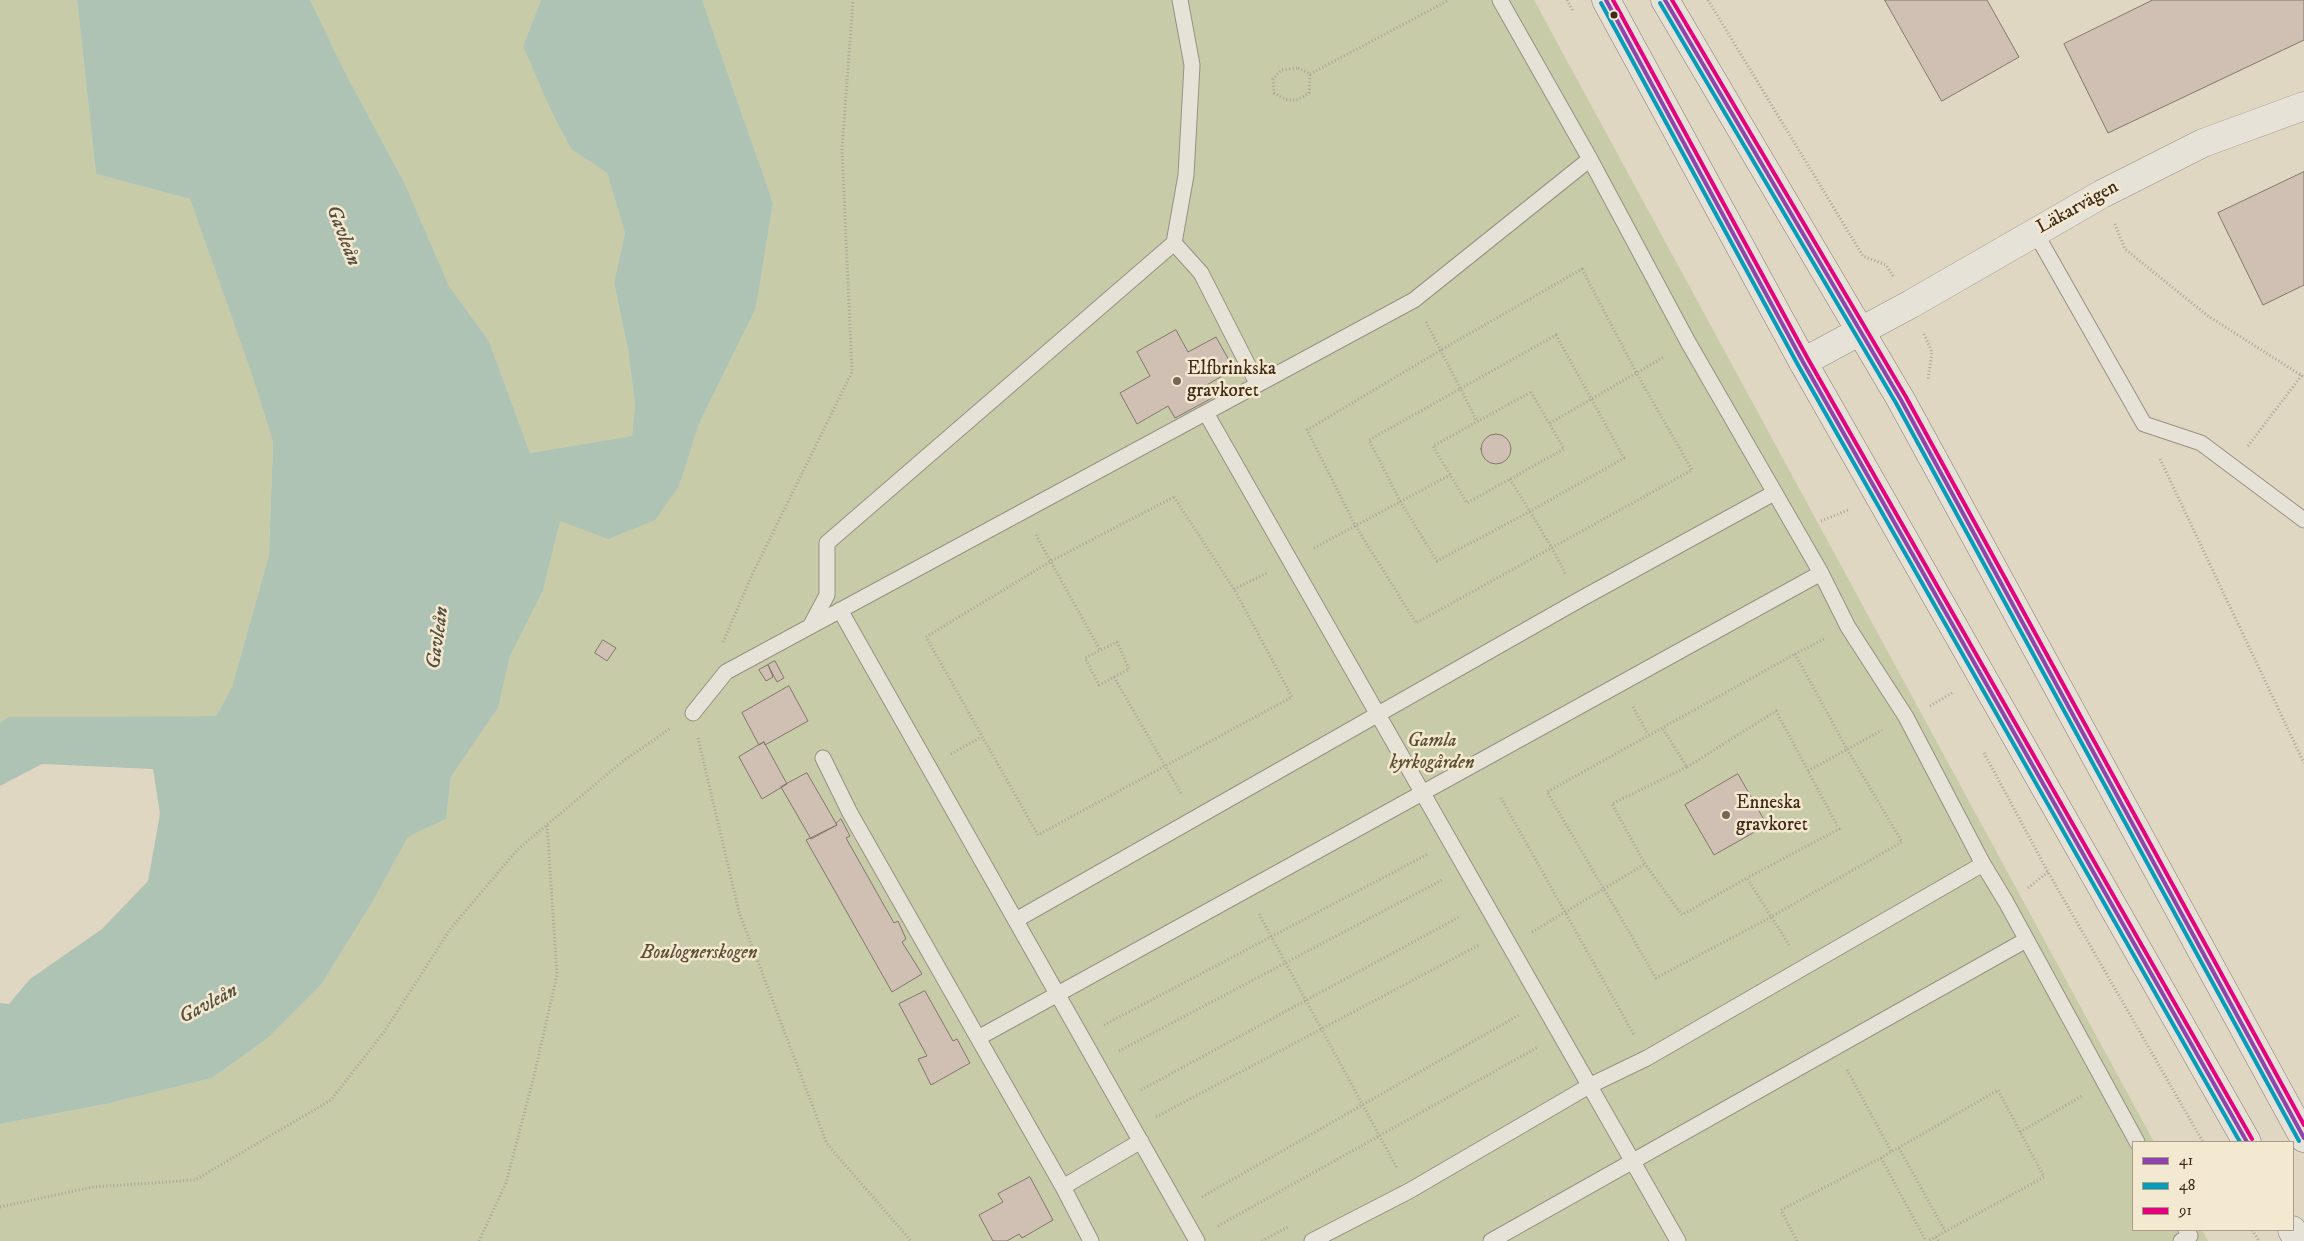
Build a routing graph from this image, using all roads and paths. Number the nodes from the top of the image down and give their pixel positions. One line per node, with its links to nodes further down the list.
1 (853, 0): 46 (path)
2 (1180, 0): 12 (lane)
3 (1449, 0): 7 (path)
4 (1500, 0): 9 (lane)
5 (1606, 0): 17 (main road)
6 (1665, 0): 14 (main road)
7 (1310, 74): 7 (path)
8 (2304, 106): 10 (main road, Läkarvägen)
9 (1590, 159): 13 (lane); 15 (lane)
10 (2102, 194): 11 (main road, Läkarvägen); 19 (path)
11 (2035, 232): 14 (main road, Läkarvägen); 26 (lane)
12 (1174, 243): 20 (lane); 45 (lane)
13 (1414, 300): 16 (path); 20 (lane)
14 (1861, 331): 17 (main road, Läkarvägen); 102 (main road)
15 (1688, 342): 18 (path); 30 (lane)
16 (1441, 350): 18 (path); 21 (path); 37 (path)
17 (1803, 362): 104 (main road)
18 (1637, 374): 22 (path); 38 (path)
19 (2303, 376): 27 (path)
20 (1257, 383): 23 (lane)
21 (1461, 389): 22 (path); 24 (path); 31 (path)
22 (1592, 399): 25 (path); 34 (path)
23 (1206, 413): 33 (lane); 39 (lane)
24 (1477, 421): 25 (path); 28 (path)
25 (1550, 423): 29 (path)
26 (2144, 424): 27 (lane); 58 (path)
27 (2232, 466): 36 (lane)
28 (1450, 475): 29 (path); 31 (path)
29 (1510, 479): 34 (path)
30 (1774, 493): 41 (lane); 43 (lane)
31 (1400, 501): 34 (path); 37 (path)
32 (1848, 510): 35 (path)
33 (1023, 512): 40 (path); 44 (lane)
34 (1529, 512): 38 (path)
35 (1823, 520)
36 (2304, 520)
37 (1355, 525): 38 (path); 39 (path)
38 (1552, 548): 43 (path)
39 (1290, 561): 42 (path); 52 (lane)
40 (1051, 562): 42 (path); 47 (path); 55 (path)
41 (1821, 573): 53 (lane); 63 (lane)
42 (1234, 589): 60 (path)
43 (1579, 600): 52 (lane)
44 (840, 610): 45 (lane); 59 (lane)
45 (811, 624): 51 (lane)
46 (722, 644)
47 (1100, 650): 48 (path); 48 (path)
48 (1114, 677): 60 (path)
49 (1952, 693): 50 (path)
50 (1940, 701)
51 (693, 713): 66 (path); 118 (path)
52 (1378, 714): 63 (lane); 65 (lane)
53 (1906, 718): 56 (path); 69 (lane)
54 (1663, 729): 56 (path); 61 (path); 74 (path)
55 (981, 737): 59 (path); 60 (path)
56 (1847, 749): 62 (path); 78 (path)
57 (823, 758): 91 (lane)
58 (2304, 763)
59 (929, 767): 79 (lane)
60 (1167, 767): 65 (path)
61 (1687, 767): 62 (path); 68 (path)
62 (1808, 771): 72 (path)
63 (1422, 792): 67 (lane); 75 (lane)
64 (1501, 798): 77 (path)
65 (1195, 820): 79 (lane)
66 (547, 824): 111 (path); 117 (path)
67 (1451, 842): 70 (lane); 80 (path)
68 (1645, 864): 72 (path); 74 (path)
69 (1982, 864): 82 (lane); 84 (lane)
70 (1465, 868): 76 (lane); 83 (path)
71 (2048, 872): 73 (path)
72 (1747, 878): 78 (path)
73 (2037, 882)
74 (1604, 888): 77 (path); 78 (path)
75 (1246, 890): 80 (path); 85 (lane)
76 (1485, 903): 81 (lane); 86 (path)
77 (1566, 912): 81 (path); 93 (path)
78 (1771, 916): 84 (path)
79 (1016, 920): 85 (lane)
80 (1271, 937): 83 (path); 90 (path)
81 (1506, 939): 87 (lane); 88 (path)
82 (2026, 940): 92 (lane); 95 (lane)
83 (1286, 963): 86 (path); 94 (path)
84 (1802, 966): 93 (lane)
85 (1058, 994): 90 (lane); 91 (lane)
86 (1306, 1000): 88 (path); 97 (path)
87 (1542, 1002): 89 (lane); 98 (path)
88 (1322, 1029): 98 (path); 100 (path)
89 (1560, 1034): 96 (lane); 101 (path)
90 (1082, 1036): 94 (lane)
91 (978, 1038): 109 (lane)
92 (1834, 1047): 106 (path); 108 (lane)
93 (1647, 1058): 96 (lane)
94 (1096, 1062): 97 (lane)
95 (2104, 1083): 99 (path); 103 (lane)
96 (1589, 1086): 108 (lane); 110 (lane)
97 (1119, 1102): 100 (lane)
98 (1363, 1105): 101 (path); 112 (path)
99 (2020, 1132): 105 (path); 113 (path)
100 (1138, 1135): 109 (lane); 112 (lane)
101 (1379, 1136): 110 (path); 116 (path)
102 (2304, 1138)
103 (2136, 1141)
104 (2246, 1141)
105 (1899, 1148): 106 (path); 113 (path)
106 (1891, 1151): 107 (path)
107 (1882, 1158): 123 (path); 124 (path)
108 (1632, 1161): 121 (lane); 122 (lane)
109 (1064, 1188): 119 (lane)
110 (1409, 1190): 120 (lane)
111 (0, 1207)
112 (1180, 1210): 116 (lane)
113 (1945, 1231): 115 (path)
114 (2187, 1231): 126 (lane)
115 (1936, 1236): 124 (path); 125 (path)
116 (1197, 1240)
117 (479, 1241)
118 (911, 1241)
119 (1091, 1241)
120 (1312, 1241)
121 (1491, 1241)
122 (1678, 1241)
123 (1797, 1241)
124 (1927, 1241)
125 (1939, 1241)
126 (2181, 1241)

